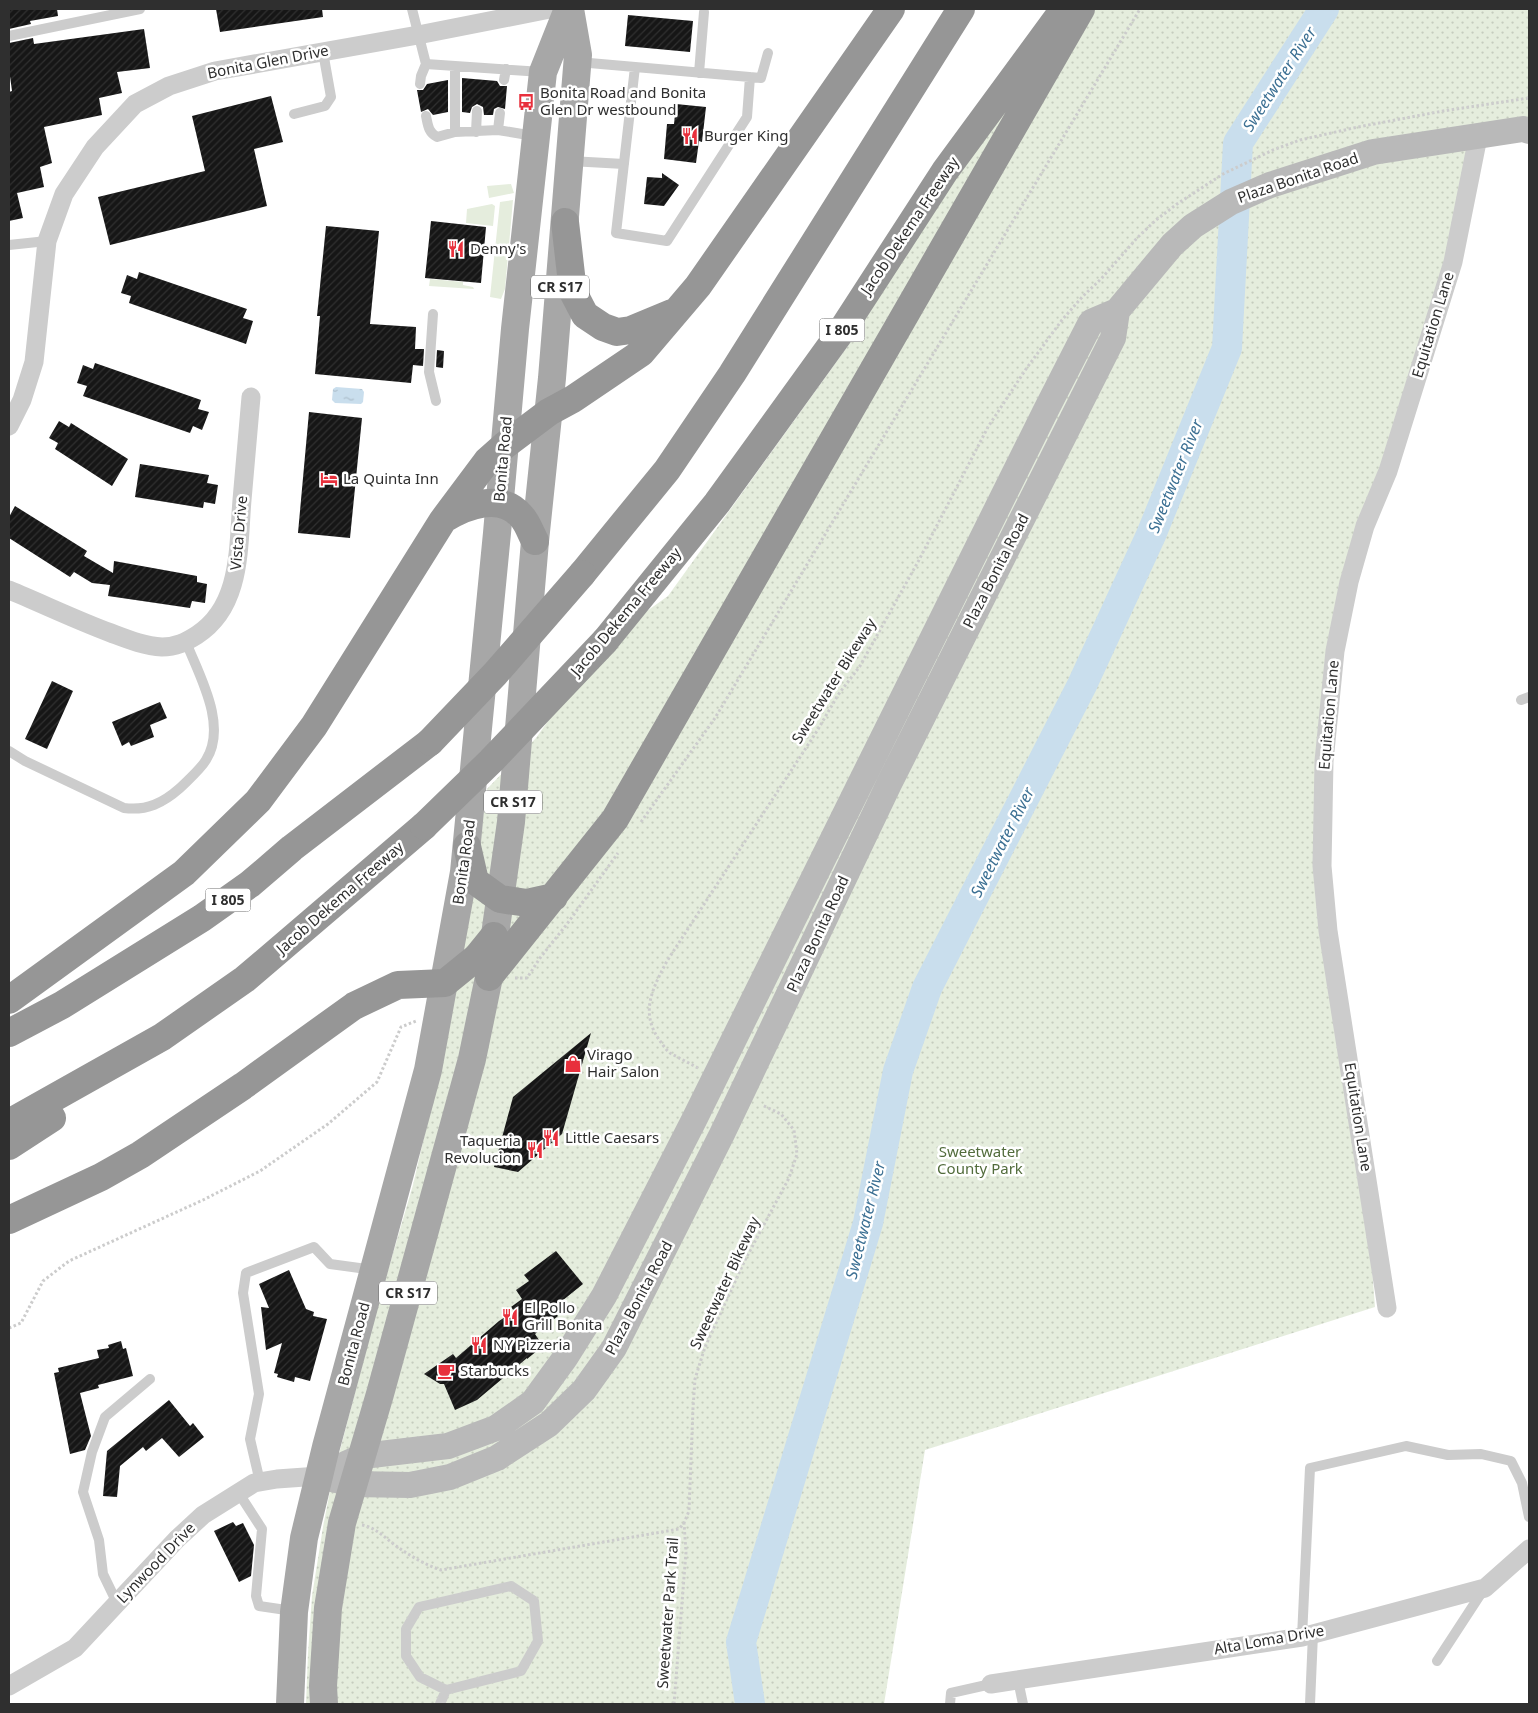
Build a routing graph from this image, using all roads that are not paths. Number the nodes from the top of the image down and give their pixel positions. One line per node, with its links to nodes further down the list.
1 (140, 9): 11 (lane)
2 (412, 9): 10 (lane)
3 (550, 9): 10 (street, Bonita Glen Drive)
4 (569, 9): 14 (main road, Bonita Road / CR S17); 18 (main road, Bonita Road / CR S17)
5 (891, 9): 37 (highway)
6 (961, 9): 58 (highway, I 805, bridge)
7 (1064, 9): 59 (highway, Jacob Dekema Freeway / I 805, bridge)
8 (1081, 9): 53 (highway)
9 (704, 12): 19 (lane)
10 (418, 35): 12 (street, Bonita Glen Drive); 15 (lane)
11 (9, 36)
12 (323, 52): 24 (lane); 35 (street, Bonita Glen Drive)
13 (768, 53): 20 (lane)
14 (578, 62): 17 (lane); 32 (main road, Bonita Road / CR S17)
15 (426, 64): 16 (lane); 21 (lane)
16 (455, 66): 18 (lane); 28 (lane)
17 (635, 67): 19 (lane); 33 (lane)
18 (543, 72): 30 (main road, Bonita Road / CR S17)
19 (699, 72): 20 (lane)
20 (750, 77): 33 (lane)
21 (420, 84)
22 (477, 111): 29 (lane)
23 (500, 112): 27 (lane)
24 (294, 114)
25 (426, 116): 28 (lane)
26 (1527, 128): 31 (main road, Plaza Bonita Road)
27 (498, 130): 29 (lane); 30 (lane)
28 (455, 132): 29 (lane)
29 (476, 132)
30 (536, 136): 44 (main road, Bonita Road / CR S17)
31 (1478, 137): 38 (main road, Plaza Bonita Road); 64 (street, Equitation Lane)
32 (570, 161): 33 (lane); 34 (main road, Bonita Road / CR S17)
33 (624, 164)
34 (565, 222): 37 (highway); 42 (main road, Bonita Road / CR S17)
35 (47, 241): 36 (lane); 43 (street, Bonita Glen Drive)
36 (9, 245)
37 (678, 310): 42 (highway)
38 (1117, 311): 66 (main road, Plaza Bonita Road); 69 (main road, Plaza Bonita Road)
39 (434, 314): 41 (lane)
40 (251, 397): 49 (street, Vista Drive)
41 (436, 401)
42 (549, 412): 44 (highway); 47 (main road, Bonita Road / CR S17)
43 (9, 426)
44 (505, 445): 45 (main road, Bonita Road / CR S17); 46 (highway)
45 (500, 503): 46 (highway); 47 (highway); 51 (main road, Bonita Road / CR S17)
46 (443, 520): 57 (highway)
47 (535, 541): 52 (main road, Bonita Road / CR S17)
48 (9, 590): 49 (street, Vista Drive)
49 (186, 642): 50 (lane)
50 (9, 751)
51 (467, 846): 52 (highway); 56 (main road, Bonita Road / CR S17)
52 (500, 898): 53 (highway); 54 (main road, Bonita Road / CR S17)
53 (554, 898): 55 (highway)
54 (494, 936): 55 (main road, Bonita Road / CR S17); 56 (highway)
55 (489, 977): 66 (main road, Bonita Road / CR S17)
56 (445, 984): 62 (highway); 63 (main road, Bonita Road / CR S17)
57 (9, 1000)
58 (9, 1033)
59 (162, 1037): 60 (highway, Jacob Dekema Freeway / I 805); 61 (highway)
60 (9, 1123)
61 (9, 1146)
62 (9, 1220)
63 (375, 1270): 67 (main road, Bonita Road / CR S17); 68 (lane)
64 (1387, 1308)
65 (150, 1379): 74 (lane)
66 (363, 1456): 67 (main road, Plaza Bonita Road); 69 (main road, Bonita Road / CR S17)
67 (319, 1476): 68 (street, Lynwood Drive); 69 (main road, Plaza Bonita Road); 75 (main road, Bonita Road / CR S17)
68 (260, 1482): 70 (street, Lynwood Drive)
69 (354, 1484): 83 (main road, Bonita Road / CR S17)
70 (238, 1492): 74 (street, Lynwood Drive); 75 (lane)
71 (1529, 1517): 76 (lane)
72 (1529, 1549): 73 (street, Alta Loma Drive)
73 (1485, 1588): 76 (street, Alta Loma Drive); 77 (lane)
74 (117, 1603): 80 (street, Lynwood Drive)
75 (294, 1612): 82 (main road, Bonita Road / CR S17)
76 (1308, 1635): 78 (street, Alta Loma Drive); 87 (lane)
77 (1437, 1661)
78 (1018, 1680): 79 (street, Alta Loma Drive); 86 (lane)
79 (991, 1684): 85 (lane)
80 (9, 1686)
81 (446, 1690): 81 (lane); 84 (lane)
82 (290, 1704)
83 (324, 1704)
84 (440, 1704)
85 (950, 1704)
86 (1023, 1704)
87 (1310, 1704)

